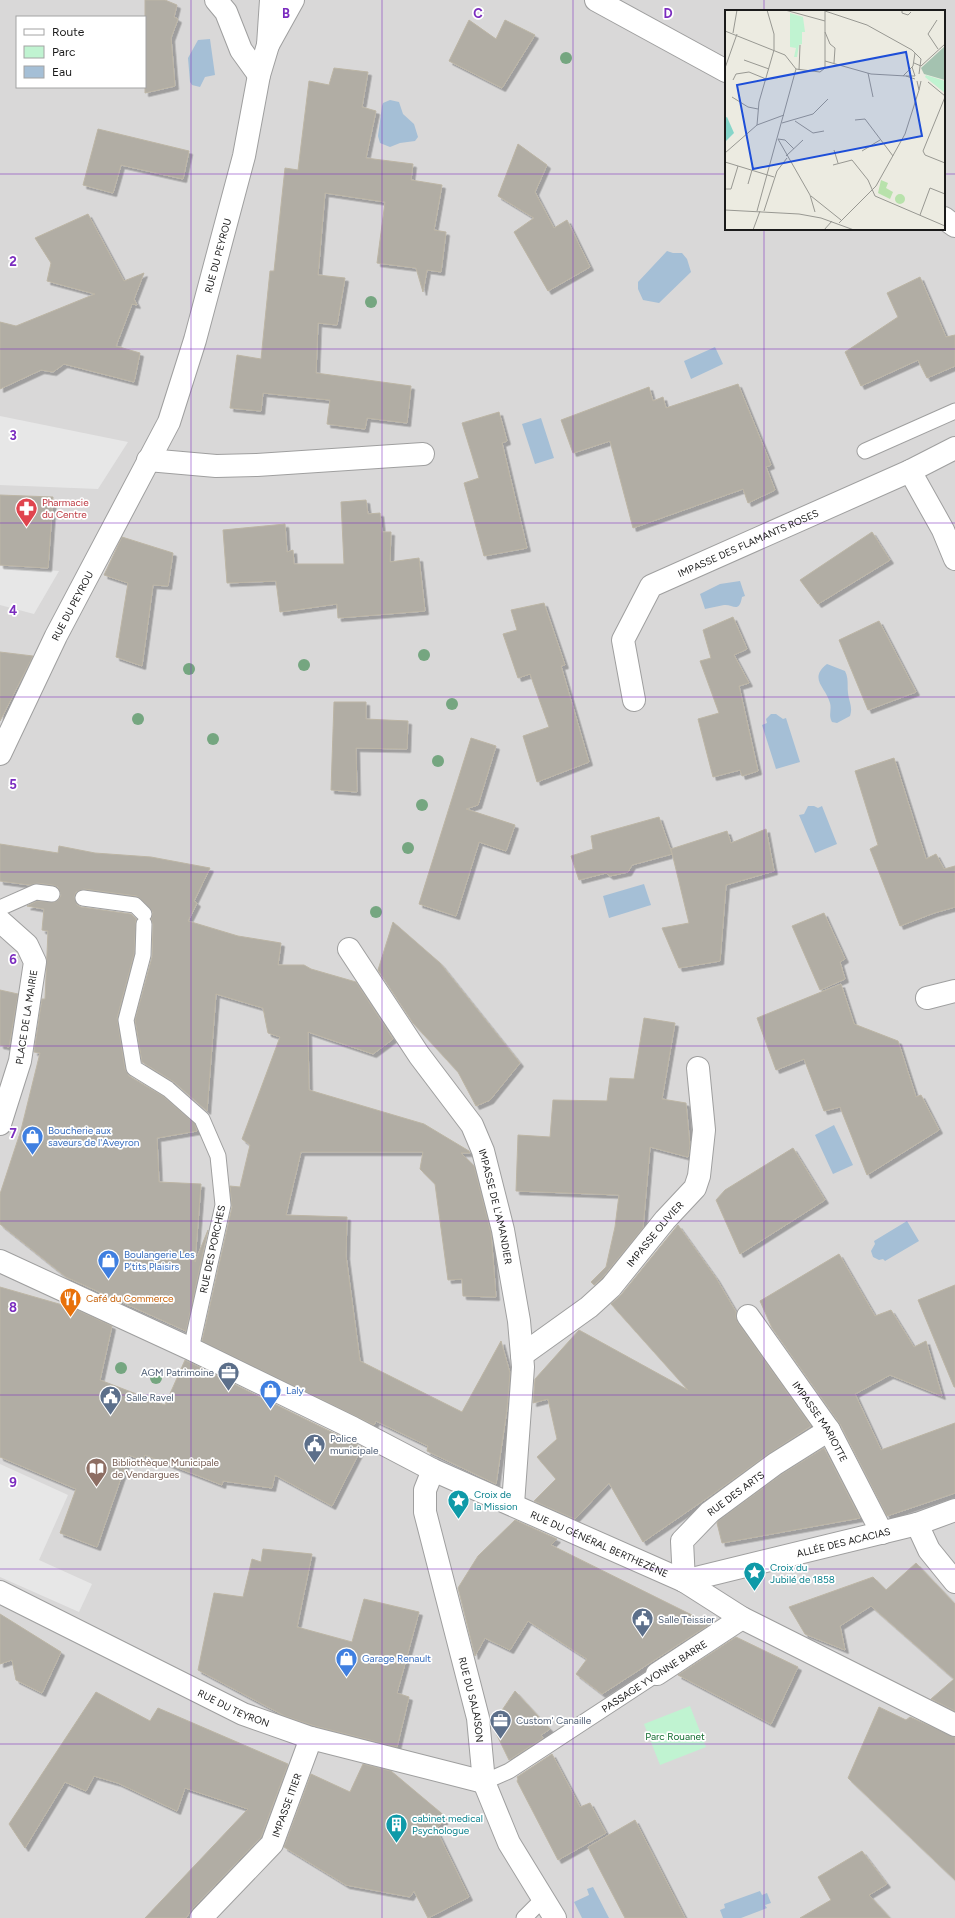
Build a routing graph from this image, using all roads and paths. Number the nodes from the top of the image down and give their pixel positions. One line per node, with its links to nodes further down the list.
1 (216, 0): 7 (street)
2 (271, 0): 5 (street, RUE DU PEYROU)
3 (293, 0): 5 (street, RUE DU PEYROU)
4 (596, 0): 6 (street)
5 (268, 45): 7 (street, RUE DU PEYROU)
6 (725, 70)
7 (259, 75): 14 (street, RUE DU PEYROU)
8 (945, 219): 9 (street)
9 (955, 226)
10 (955, 411): 12 (lane)
11 (955, 448): 15 (street, IMPASSE DES FLAMANTS ROSES)
12 (865, 451)
13 (423, 454): 14 (street)
14 (148, 460): 18 (street, RUE DU PEYROU)
15 (910, 471): 16 (street); 17 (street, IMPASSE DES FLAMANTS ROSES)
16 (955, 559)
17 (634, 700)
18 (0, 754)
19 (52, 894): 21 (lane)
20 (83, 898): 31 (lane, RUE DES PORCHES)
21 (0, 908)
22 (0, 921): 27 (street, PLACE DE LA MAIRIE)
23 (349, 949): 32 (street, IMPASSE DE L'AMANDIER)
24 (955, 991): 25 (street)
25 (928, 998)
26 (698, 1068): 32 (street, IMPASSE OLIVIER)
27 (4, 1102): 28 (street, PLACE DE LA MAIRIE)
28 (0, 1124)
29 (0, 1261): 31 (street, RUE DU GÉNÉRAL BERTHEZÈNE)
30 (748, 1316): 33 (street, IMPASSE MARIOTTE)
31 (191, 1349): 34 (street, RUE DU GÉNÉRAL BERTHEZÈNE)
32 (522, 1355): 35 (street, IMPASSE DE L'AMANDIER)
33 (829, 1430): 38 (street, IMPASSE MARIOTTE); 39 (street, RUE DES ARTS)
34 (433, 1470): 35 (street, RUE DU GÉNÉRAL BERTHEZÈNE); 46 (street, RUE DU SALAISON)
35 (513, 1504): 39 (street, RUE DU GÉNÉRAL BERTHEZÈNE)
36 (955, 1510): 37 (street, ALLÉE DES ACACIAS)
37 (917, 1524): 38 (street, ALLÉE DES ACACIAS); 40 (street)
38 (882, 1533): 39 (street, ALLÉE DES ACACIAS)
39 (684, 1581): 42 (street, RUE DU GÉNÉRAL BERTHEZÈNE)
40 (955, 1582)
41 (0, 1592): 45 (street, RUE DU TEYRON)
42 (742, 1618): 43 (street, PASSAGE YVONNE BARRE); 44 (street, RUE DU GÉNÉRAL BERTHEZÈNE)
43 (656, 1674): 46 (lane, PASSAGE YVONNE BARRE)
44 (955, 1725)
45 (311, 1738): 46 (street, RUE DU TEYRON); 48 (street, IMPASSE ITIER)
46 (484, 1782): 47 (street, RUE DU SALAISON)
47 (543, 1899): 49 (lane); 50 (street, RUE DU SALAISON)
48 (200, 1918)
49 (524, 1918)
50 (555, 1918)

